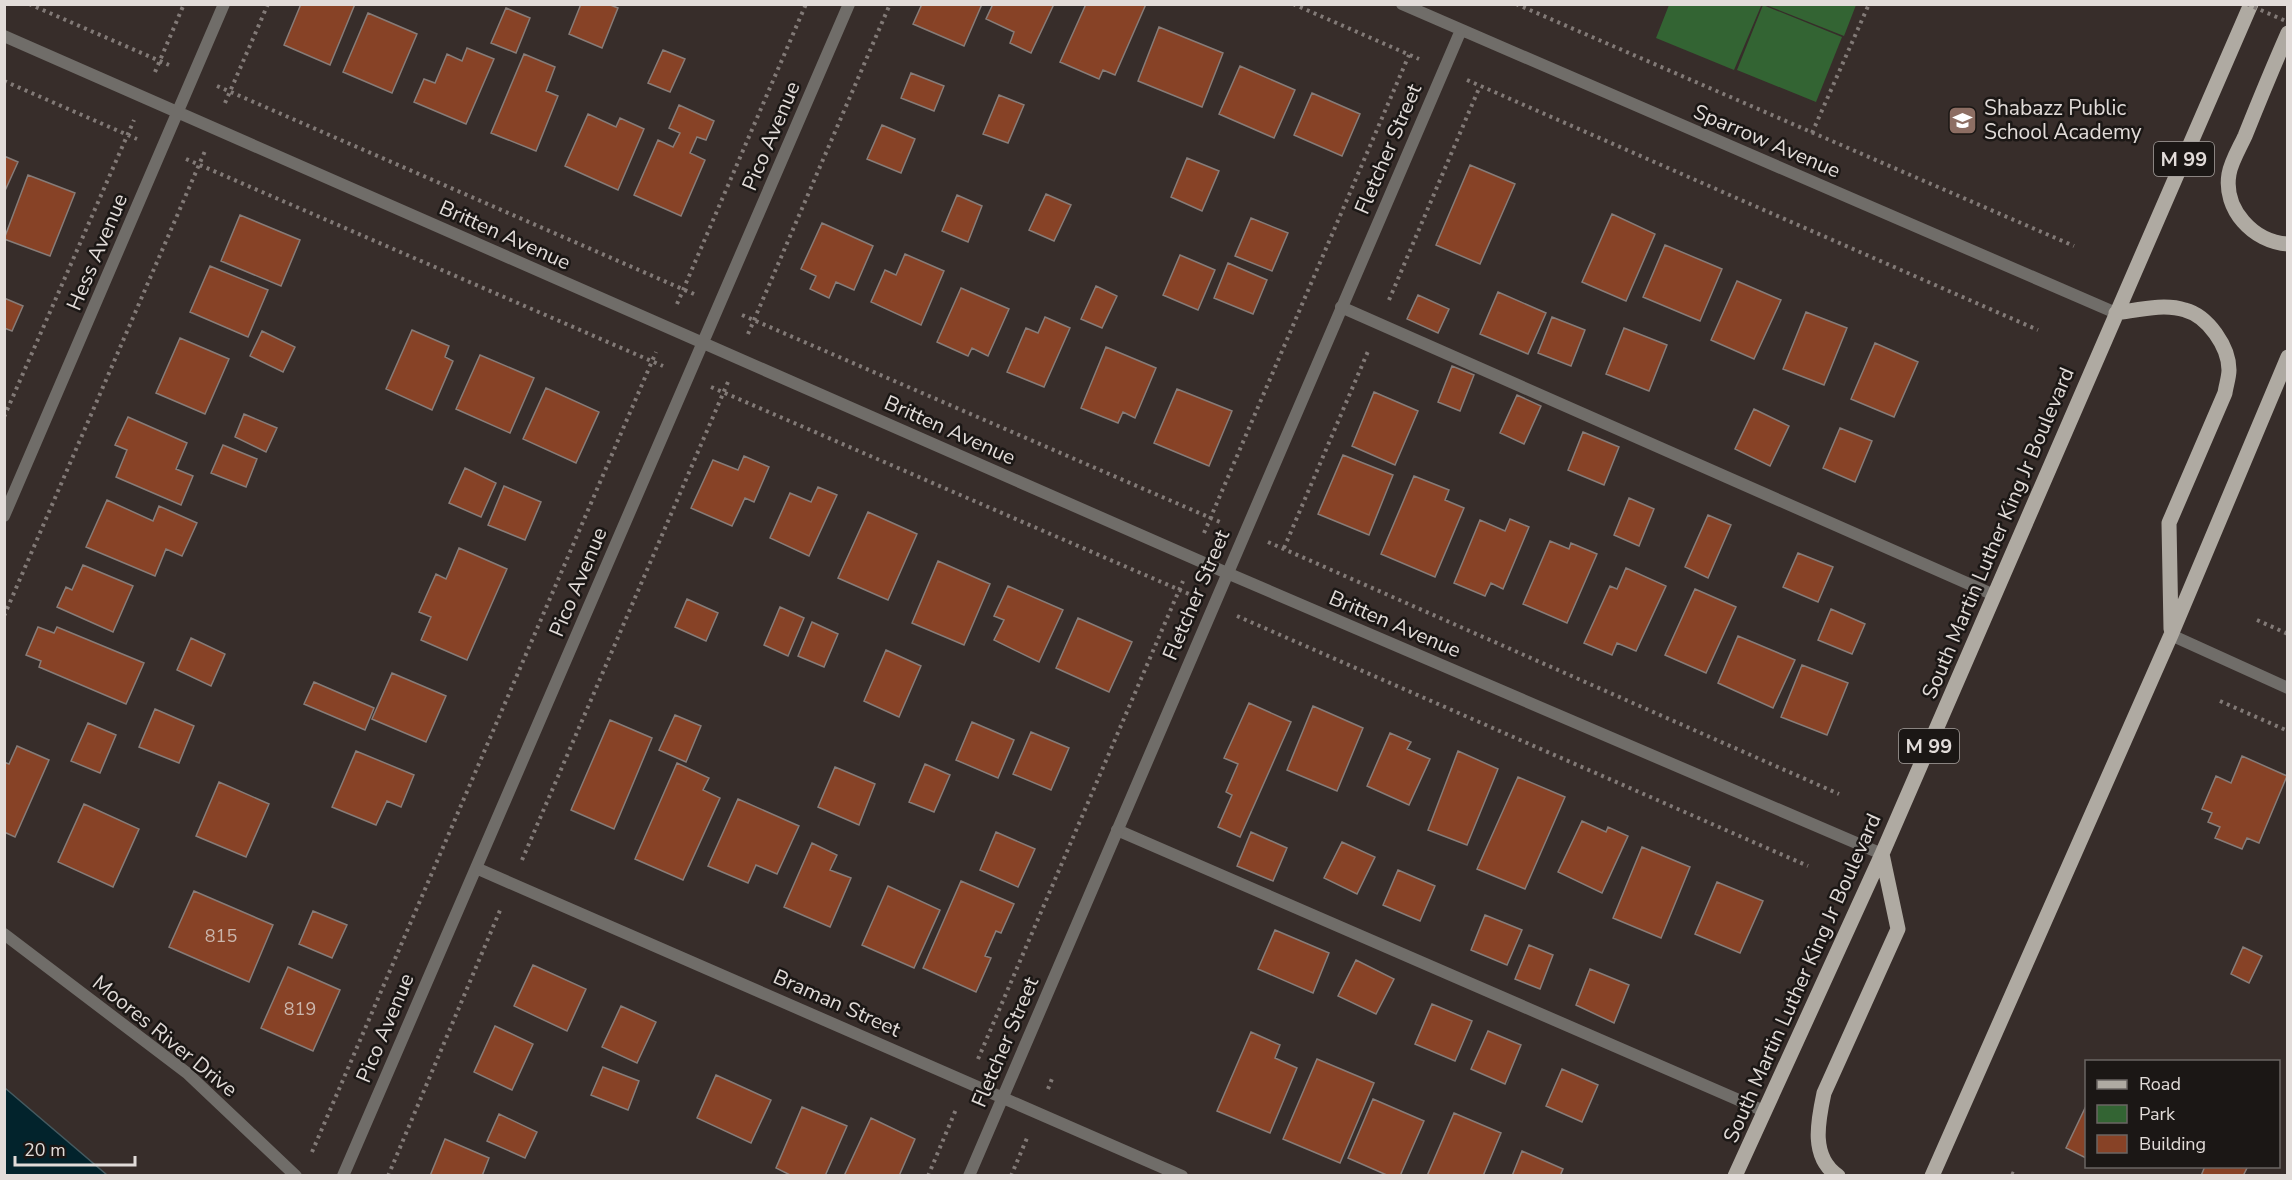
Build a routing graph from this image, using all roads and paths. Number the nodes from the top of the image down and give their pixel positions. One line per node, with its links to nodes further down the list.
1 (29, 4): 18 (path)
2 (184, 4): 18 (path)
3 (224, 4): 20 (street, Hess Avenue)
4 (268, 4): 22 (path)
5 (806, 4): 32 (path)
6 (849, 4): 33 (street, Pico Avenue)
7 (890, 4): 36 (path)
8 (1293, 4): 17 (path)
9 (1402, 4): 14 (street, Sparrow Avenue)
10 (1516, 4): 26 (path)
11 (1869, 4): 26 (path)
12 (2249, 4): 13 (path, bridge); 35 (main road, South Martin Luther King Jr Boulevard / M 99)
13 (2288, 22)
14 (1461, 30): 19 (street, Fletcher Street); 35 (street, Sparrow Avenue)
15 (2288, 33): 30 (main road)
16 (4, 36): 23 (street, Britten Avenue)
17 (1409, 55): 19 (path); 47 (path)
18 (159, 61): 20 (path); 23 (path)
19 (1444, 69): 34 (street, Fletcher Street); 38 (path)
20 (193, 76): 22 (path); 24 (street, Hess Avenue)
21 (4, 81): 27 (path)
22 (230, 92): 25 (path); 32 (path)
23 (144, 97): 24 (street, Britten Avenue); 27 (path)
24 (178, 112): 25 (street, Britten Avenue); 28 (street, Hess Avenue)
25 (215, 129): 29 (path); 37 (street, Britten Avenue)
26 (1812, 133): 31 (path)
27 (127, 134): 28 (path); 45 (path)
28 (162, 149): 29 (path); 46 (street, Hess Avenue)
29 (199, 165): 42 (path); 54 (path)
30 (2288, 244)
31 (2074, 246)
32 (683, 289): 33 (path); 37 (path)
33 (719, 304): 36 (path); 39 (street, Pico Avenue)
34 (1341, 307): 48 (street, Fletcher Street); 52 (street)
35 (2116, 313): 52 (main road, South Martin Luther King Jr Boulevard / M 99); 57 (main road)
36 (754, 320): 41 (path); 47 (path)
37 (667, 327): 39 (street, Britten Avenue); 42 (path)
38 (2038, 330)
39 (702, 343): 41 (street, Britten Avenue); 43 (street, Pico Avenue)
40 (2288, 357): 57 (main road)
41 (737, 358): 44 (path); 49 (street, Britten Avenue)
42 (652, 361): 43 (path); 71 (path)
43 (688, 376): 44 (path); 65 (street, Pico Avenue)
44 (723, 392): 51 (path); 66 (path)
45 (4, 417)
46 (4, 516)
47 (1211, 518): 48 (path); 49 (path)
48 (1244, 532): 50 (street, Fletcher Street); 61 (path)
49 (1193, 558): 50 (street, Britten Avenue); 51 (path)
50 (1227, 573): 53 (street, Fletcher Street); 63 (street, Britten Avenue)
51 (1180, 590): 53 (path); 68 (path)
52 (1994, 595): 63 (main road, South Martin Luther King Jr Boulevard / M 99)
53 (1213, 605): 62 (street, Fletcher Street); 64 (path)
54 (4, 616)
55 (2257, 620): 56 (path)
56 (2288, 634)
57 (2171, 635): 58 (street); 81 (main road)
58 (2288, 688)
59 (2220, 701): 60 (path)
60 (2288, 731)
61 (1839, 794)
62 (1117, 830): 69 (street, Fletcher Street); 70 (street)
63 (1882, 854): 70 (main road, South Martin Luther King Jr Boulevard / M 99); 80 (main road)
64 (1808, 866)
65 (476, 868): 66 (street, Braman Street); 74 (street, Pico Avenue)
66 (512, 883): 68 (street, Braman Street); 75 (path)
67 (4, 934): 73 (street, Moores River Drive)
68 (968, 1081): 69 (street, Braman Street); 76 (path)
69 (1003, 1097): 77 (street, Fletcher Street); 78 (street, Braman Street)
70 (1764, 1111): 79 (main road, South Martin Luther King Jr Boulevard / M 99)
71 (312, 1152)
72 (2011, 1173): 82 (path)
73 (296, 1176)
74 (343, 1176)
75 (388, 1176)
76 (928, 1176)
77 (969, 1176)
78 (1182, 1176)
79 (1735, 1176)
80 (1838, 1176)
81 (1932, 1176)
82 (2018, 1176)

